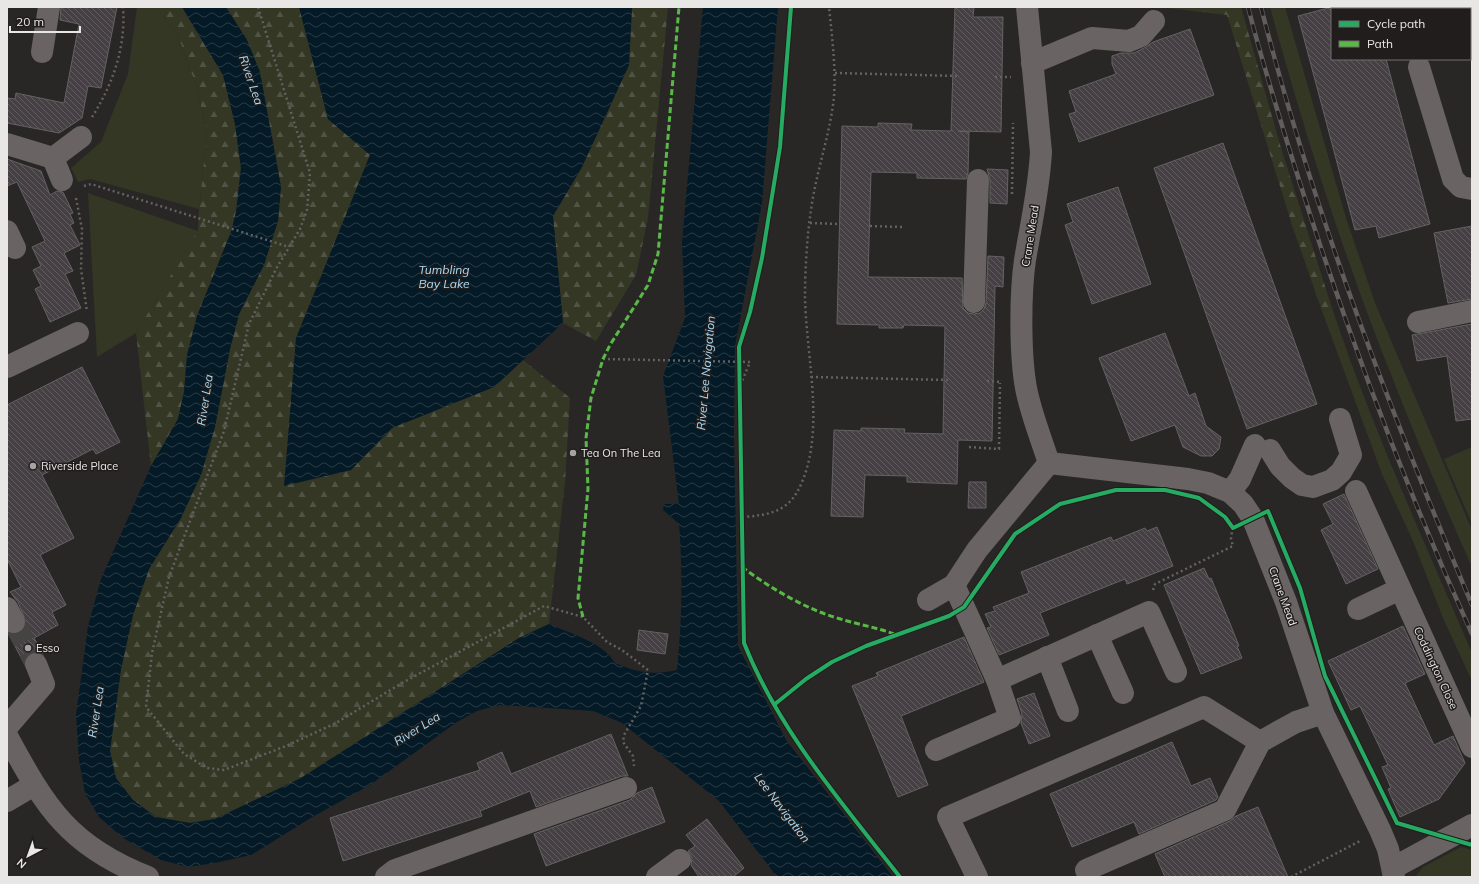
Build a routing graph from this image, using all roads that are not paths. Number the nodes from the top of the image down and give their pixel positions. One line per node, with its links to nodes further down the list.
1 (49, 7): 4 (street)
2 (1027, 7): 5 (street, Crane Mead)
3 (1154, 21): 5 (street)
4 (42, 52)
5 (1032, 63): 19 (street, Crane Mead)
6 (1419, 67): 12 (street)
7 (81, 137): 9 (street)
8 (7, 144): 9 (street)
9 (53, 158): 11 (street)
10 (978, 180): 13 (street)
11 (68, 184)
12 (1472, 189)
13 (974, 302)
14 (1472, 311): 15 (street)
15 (1418, 322)
16 (83, 324): 17 (street)
17 (7, 367)
18 (1340, 419): 21 (street)
19 (1049, 463): 21 (street, Crane Mead); 22 (street)
20 (1356, 491): 23 (street, Coddington Close)
21 (1230, 492): 33 (street, Crane Mead)
22 (954, 585): 24 (street); 30 (street)
23 (1400, 589): 25 (street); 37 (street, Coddington Close)
24 (928, 600)
25 (1358, 609)
26 (1097, 635): 27 (street); 29 (street); 31 (street)
27 (1047, 657): 30 (street); 32 (street)
28 (36, 664): 34 (street)
29 (1176, 672)
30 (997, 680): 38 (street)
31 (1123, 693)
32 (1068, 711)
33 (1323, 713): 36 (street); 44 (street, Crane Mead)
34 (7, 727)
35 (7, 736): 39 (main road)
36 (1260, 742): 48 (street); 49 (street)
37 (1472, 747)
38 (936, 750)
39 (34, 785): 41 (street); 45 (main road)
40 (626, 788): 46 (street)
41 (7, 801)
42 (1472, 824): 44 (street)
43 (680, 860): 47 (street)
44 (1393, 872)
45 (148, 877)
46 (386, 877)
47 (657, 877)
48 (977, 877)
49 (1090, 877)

